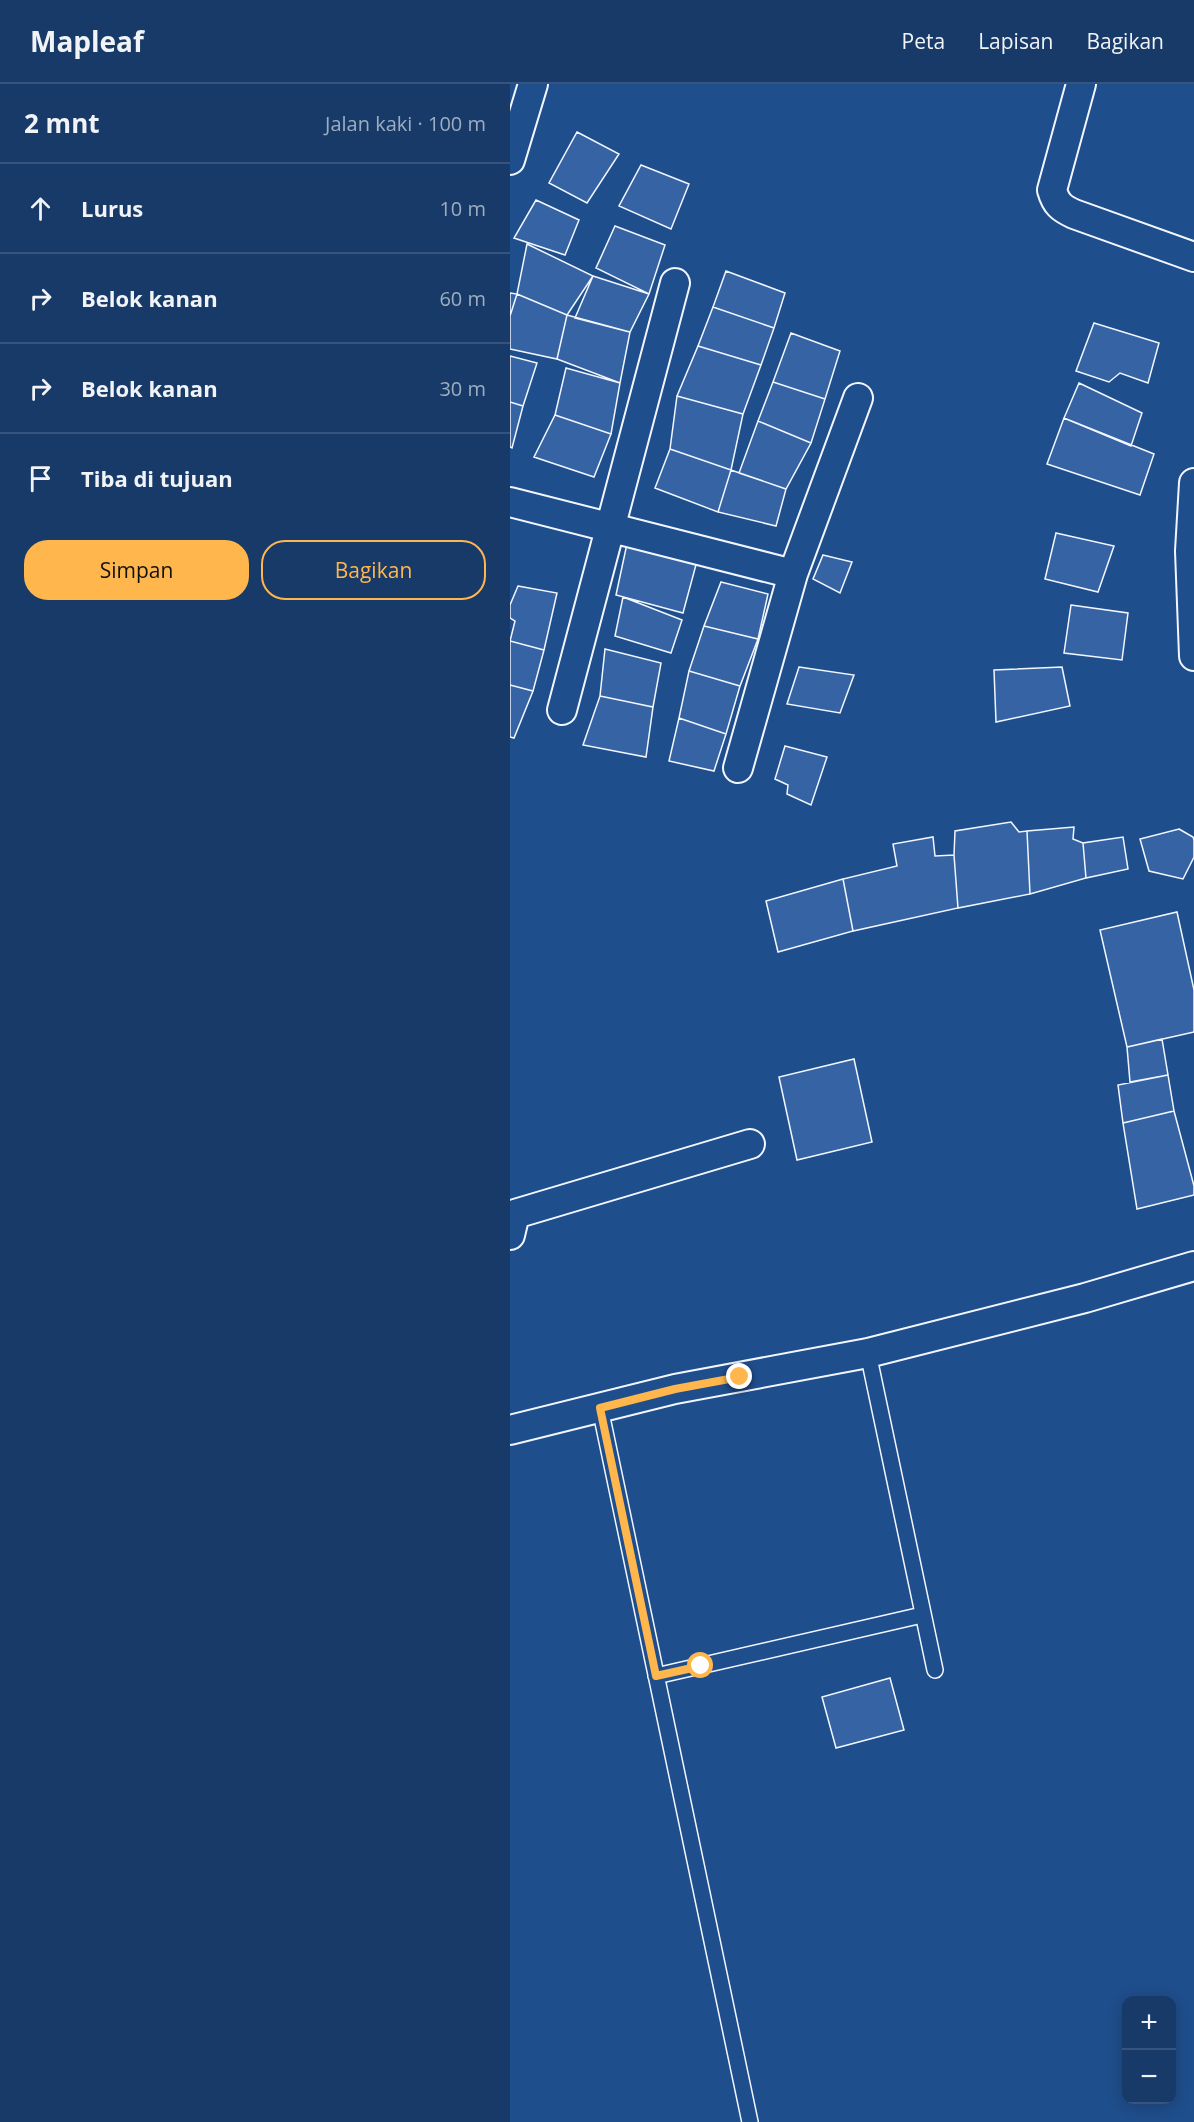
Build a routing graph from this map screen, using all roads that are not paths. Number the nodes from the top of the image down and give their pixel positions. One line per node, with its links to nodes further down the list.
1 (533, 84): 3 (street)
2 (1081, 84): 4 (street)
3 (510, 160)
4 (1194, 257)
5 (675, 283): 9 (street)
6 (858, 398): 10 (street)
7 (1194, 483): 11 (street)
8 (510, 502): 9 (street)
9 (611, 528): 10 (street); 12 (street)
10 (793, 574): 13 (street)
11 (1194, 656)
12 (562, 710)
13 (738, 768)
14 (750, 1144): 15 (street)
15 (510, 1235)
16 (1194, 1266): 17 (street)
17 (868, 1353): 18 (street); 20 (lane)
18 (600, 1408): 19 (street); 22 (lane)
19 (510, 1430)
20 (922, 1615): 21 (lane); 22 (lane)
21 (935, 1670)
22 (656, 1676): 23 (lane)
23 (750, 2122)

